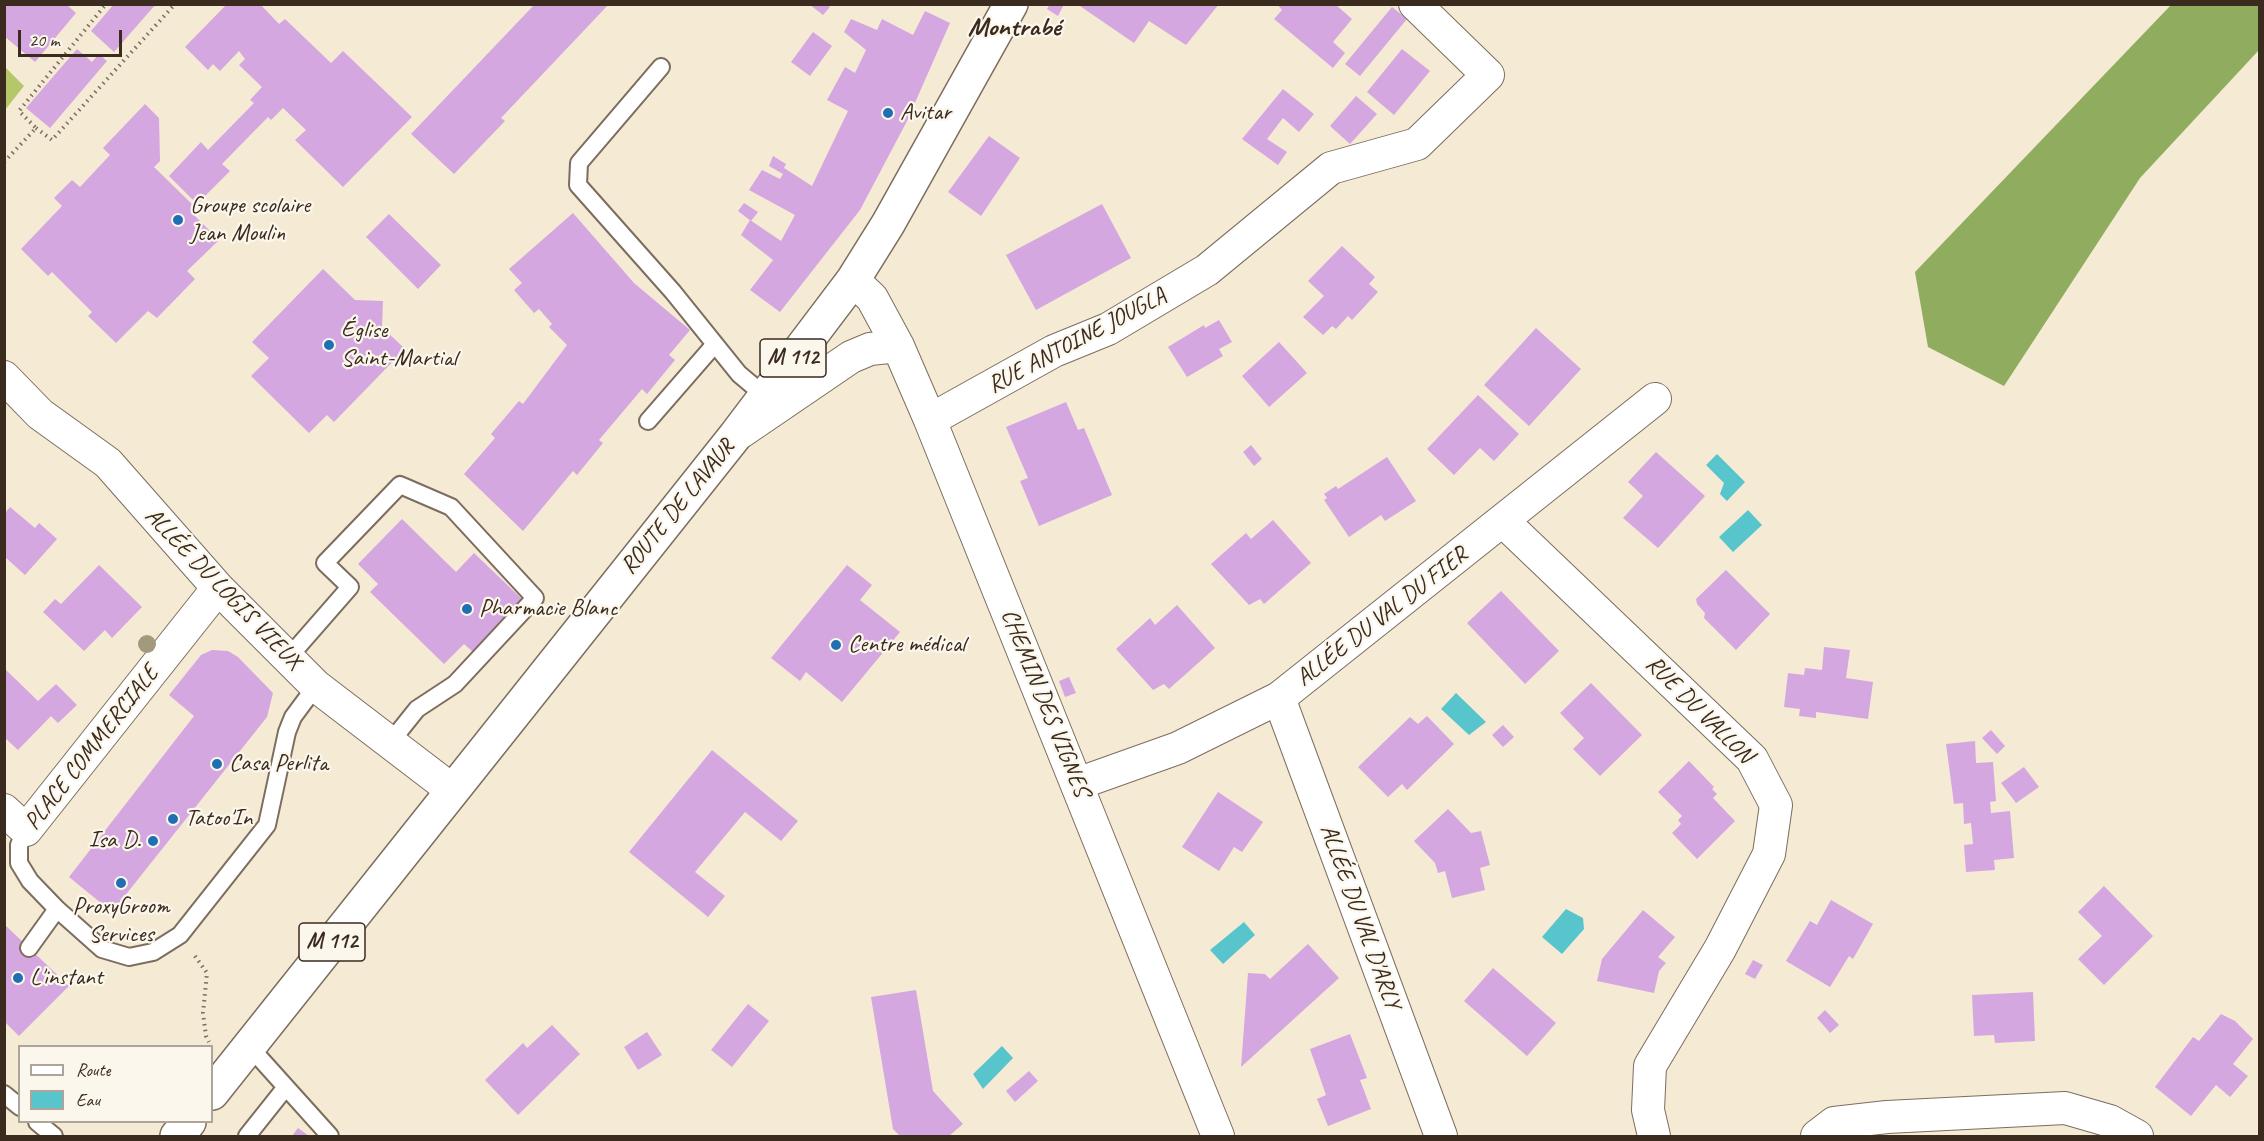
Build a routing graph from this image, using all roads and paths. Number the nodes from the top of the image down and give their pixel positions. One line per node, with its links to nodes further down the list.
1 (106, 4): 6 (path)
2 (175, 4): 6 (path)
3 (1011, 4): 8 (main road, ROUTE DE LAVAUR / M 112)
4 (1414, 4): 14 (street, RUE ANTOINE JOUGLA)
5 (661, 67): 9 (lane)
6 (36, 128): 7 (path)
7 (4, 162)
8 (853, 280): 10 (street, CHEMIN DES VIGNES); 12 (main road, ROUTE DE LAVAUR / M 112)
9 (714, 344): 12 (lane); 15 (lane)
10 (898, 346): 14 (street, CHEMIN DES VIGNES); 16 (street)
11 (4, 377): 18 (street, ALLÉE DU LOGIS VIEUX)
12 (764, 395): 16 (main road, ROUTE DE LAVAUR / M 112)
13 (1655, 399): 17 (street, ALLÉE DU VAL DU FIER)
14 (939, 415): 23 (street, CHEMIN DES VIGNES)
15 (648, 421)
16 (735, 436): 24 (main road, ROUTE DE LAVAUR / M 112)
17 (1504, 522): 21 (street, ALLÉE DU VAL DU FIER); 43 (street, RUE DU VALLON)
18 (218, 588): 19 (street, ALLÉE DU LOGIS VIEUX); 25 (street, PLACE COMMERCIALE)
19 (288, 658): 20 (street, ALLÉE DU LOGIS VIEUX); 22 (lane)
20 (316, 686): 22 (street, ALLÉE DU LOGIS VIEUX); 27 (lane, PLACE COMMERCIALE)
21 (1279, 698): 23 (street, ALLÉE DU VAL DU FIER); 42 (street, ALLÉE DU VAL D'ARLY)
22 (389, 744): 24 (street, ALLÉE DU LOGIS VIEUX)
23 (1077, 784): 41 (street, CHEMIN DES VIGNES)
24 (452, 790): 30 (main road, ROUTE DE LAVAUR / M 112)
25 (15, 820): 26 (lane, PLACE COMMERCIALE)
26 (57, 909): 27 (lane, PLACE COMMERCIALE); 28 (lane)
27 (180, 935): 29 (path)
28 (29, 948)
29 (211, 1045)
30 (249, 1046): 31 (lane); 32 (main road, ROUTE DE LAVAUR / M 112)
31 (286, 1087): 39 (lane); 40 (lane)
32 (213, 1093)
33 (4, 1094): 34 (lane)
34 (18, 1105)
35 (38, 1123): 37 (lane)
36 (188, 1123): 38 (main road)
37 (54, 1137)
38 (177, 1137)
39 (247, 1137)
40 (330, 1137)
41 (1218, 1137)
42 (1441, 1137)
43 (1654, 1137)
44 (1817, 1137): 45 (street)
45 (2137, 1137)

